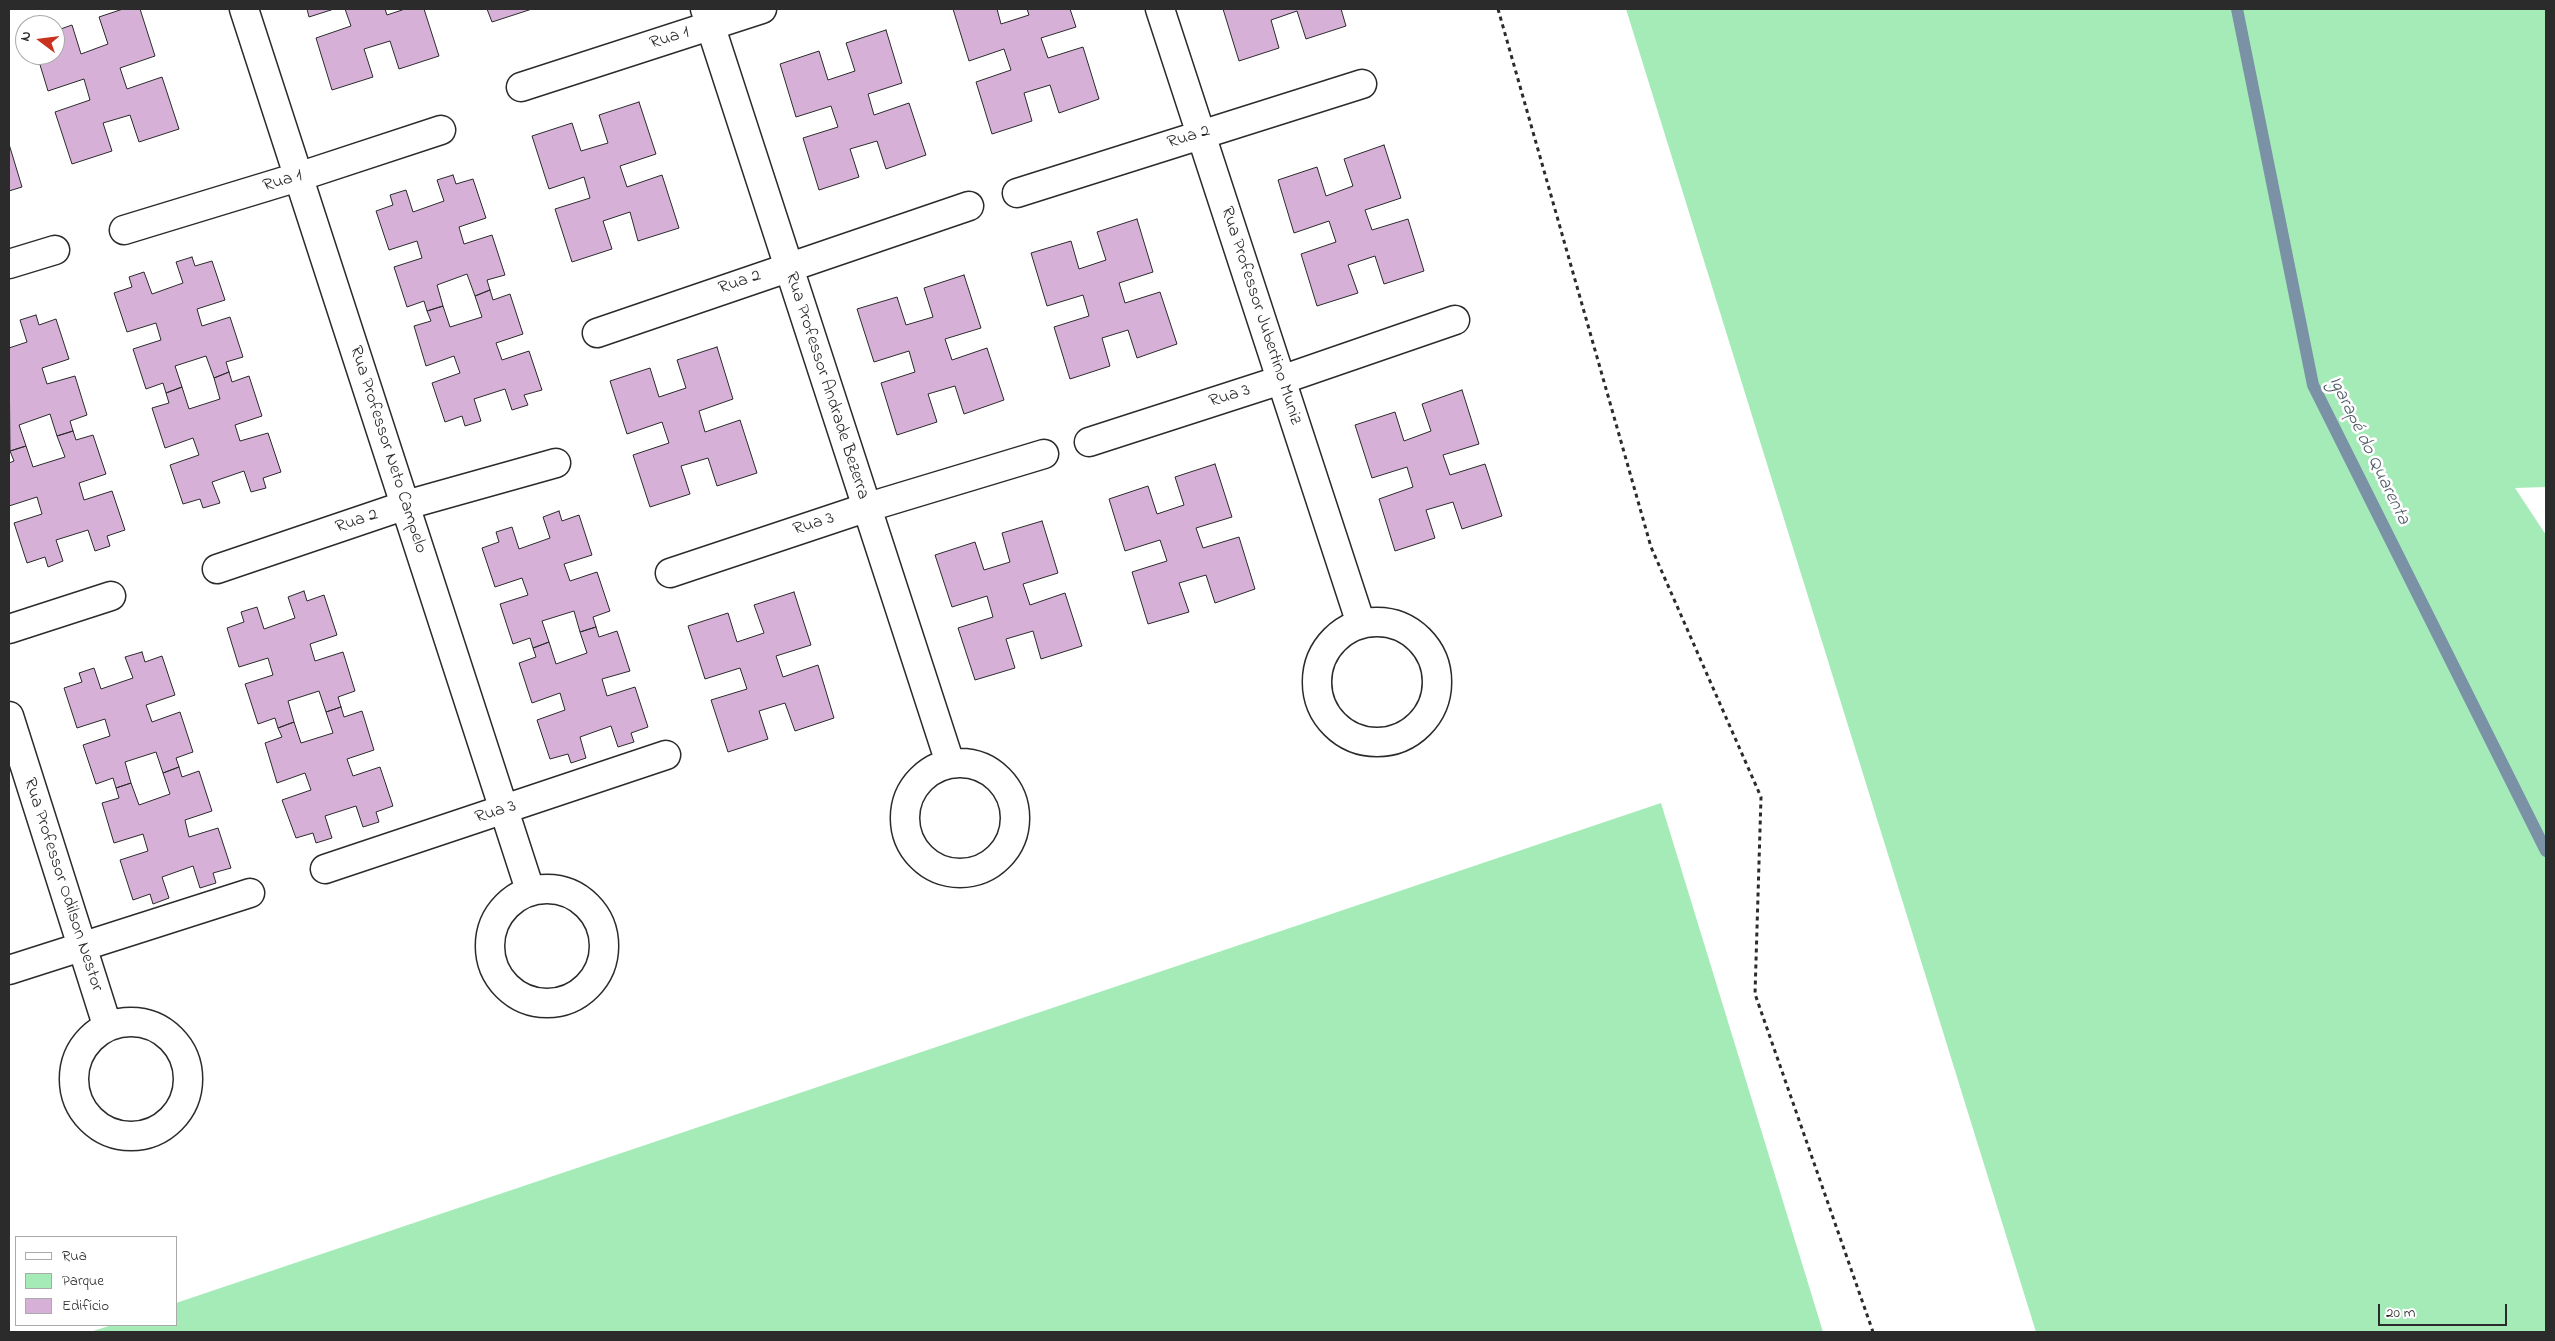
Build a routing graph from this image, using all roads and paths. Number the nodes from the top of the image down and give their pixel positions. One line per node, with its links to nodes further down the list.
1 (244, 9): 10 (street, Rua Professor Neto Campelo)
2 (762, 9): 5 (street, Rua 1)
3 (1160, 9): 9 (street, Rua Professor Jubertino Muniz)
4 (1498, 9): 40 (path)
5 (707, 17): 7 (street, Rua 1); 16 (street, Rua Professor Andrade Bezerra)
6 (1362, 84): 9 (street, Rua 2)
7 (521, 87)
8 (441, 130): 10 (street, Rua 1)
9 (1200, 135): 11 (street, Rua 2); 19 (street, Rua Professor Jubertino Muniz)
10 (298, 177): 13 (street, Rua 1); 23 (street, Rua Professor Neto Campelo)
11 (1017, 193)
12 (969, 206): 16 (street, Rua 2)
13 (124, 230)
14 (55, 250): 15 (street)
15 (9, 264)
16 (787, 267): 18 (street, Rua 2); 24 (street, Rua Professor Andrade Bezerra)
17 (1455, 320): 19 (street, Rua 3)
18 (597, 333)
19 (1281, 380): 20 (street, Rua 3); 28 (street, Rua Professor Jubertino Muniz)
20 (1089, 442)
21 (1044, 454): 24 (street, Rua 3)
22 (556, 462): 23 (street, Rua 2)
23 (406, 505): 25 (street, Rua 2); 33 (street, Rua Professor Neto Campelo)
24 (866, 508): 26 (street, Rua 3); 32 (street, Rua Professor Andrade Bezerra)
25 (217, 569)
26 (670, 573)
27 (111, 596): 29 (street)
28 (1361, 624): 28 (street)
29 (9, 629)
30 (9, 716): 37 (street, Rua Professor Odilson Nestor)
31 (666, 755): 33 (street, Rua 3)
32 (950, 763): 32 (street)
33 (503, 811): 34 (street, Rua 3); 35 (street, Rua Professor Neto Campelo)
34 (325, 869)
35 (530, 890): 35 (street)
36 (250, 893): 37 (street)
37 (81, 947): 38 (street); 39 (street, Rua Professor Odilson Nestor)
38 (9, 970)
39 (107, 1025): 39 (street)
40 (1873, 1332)

